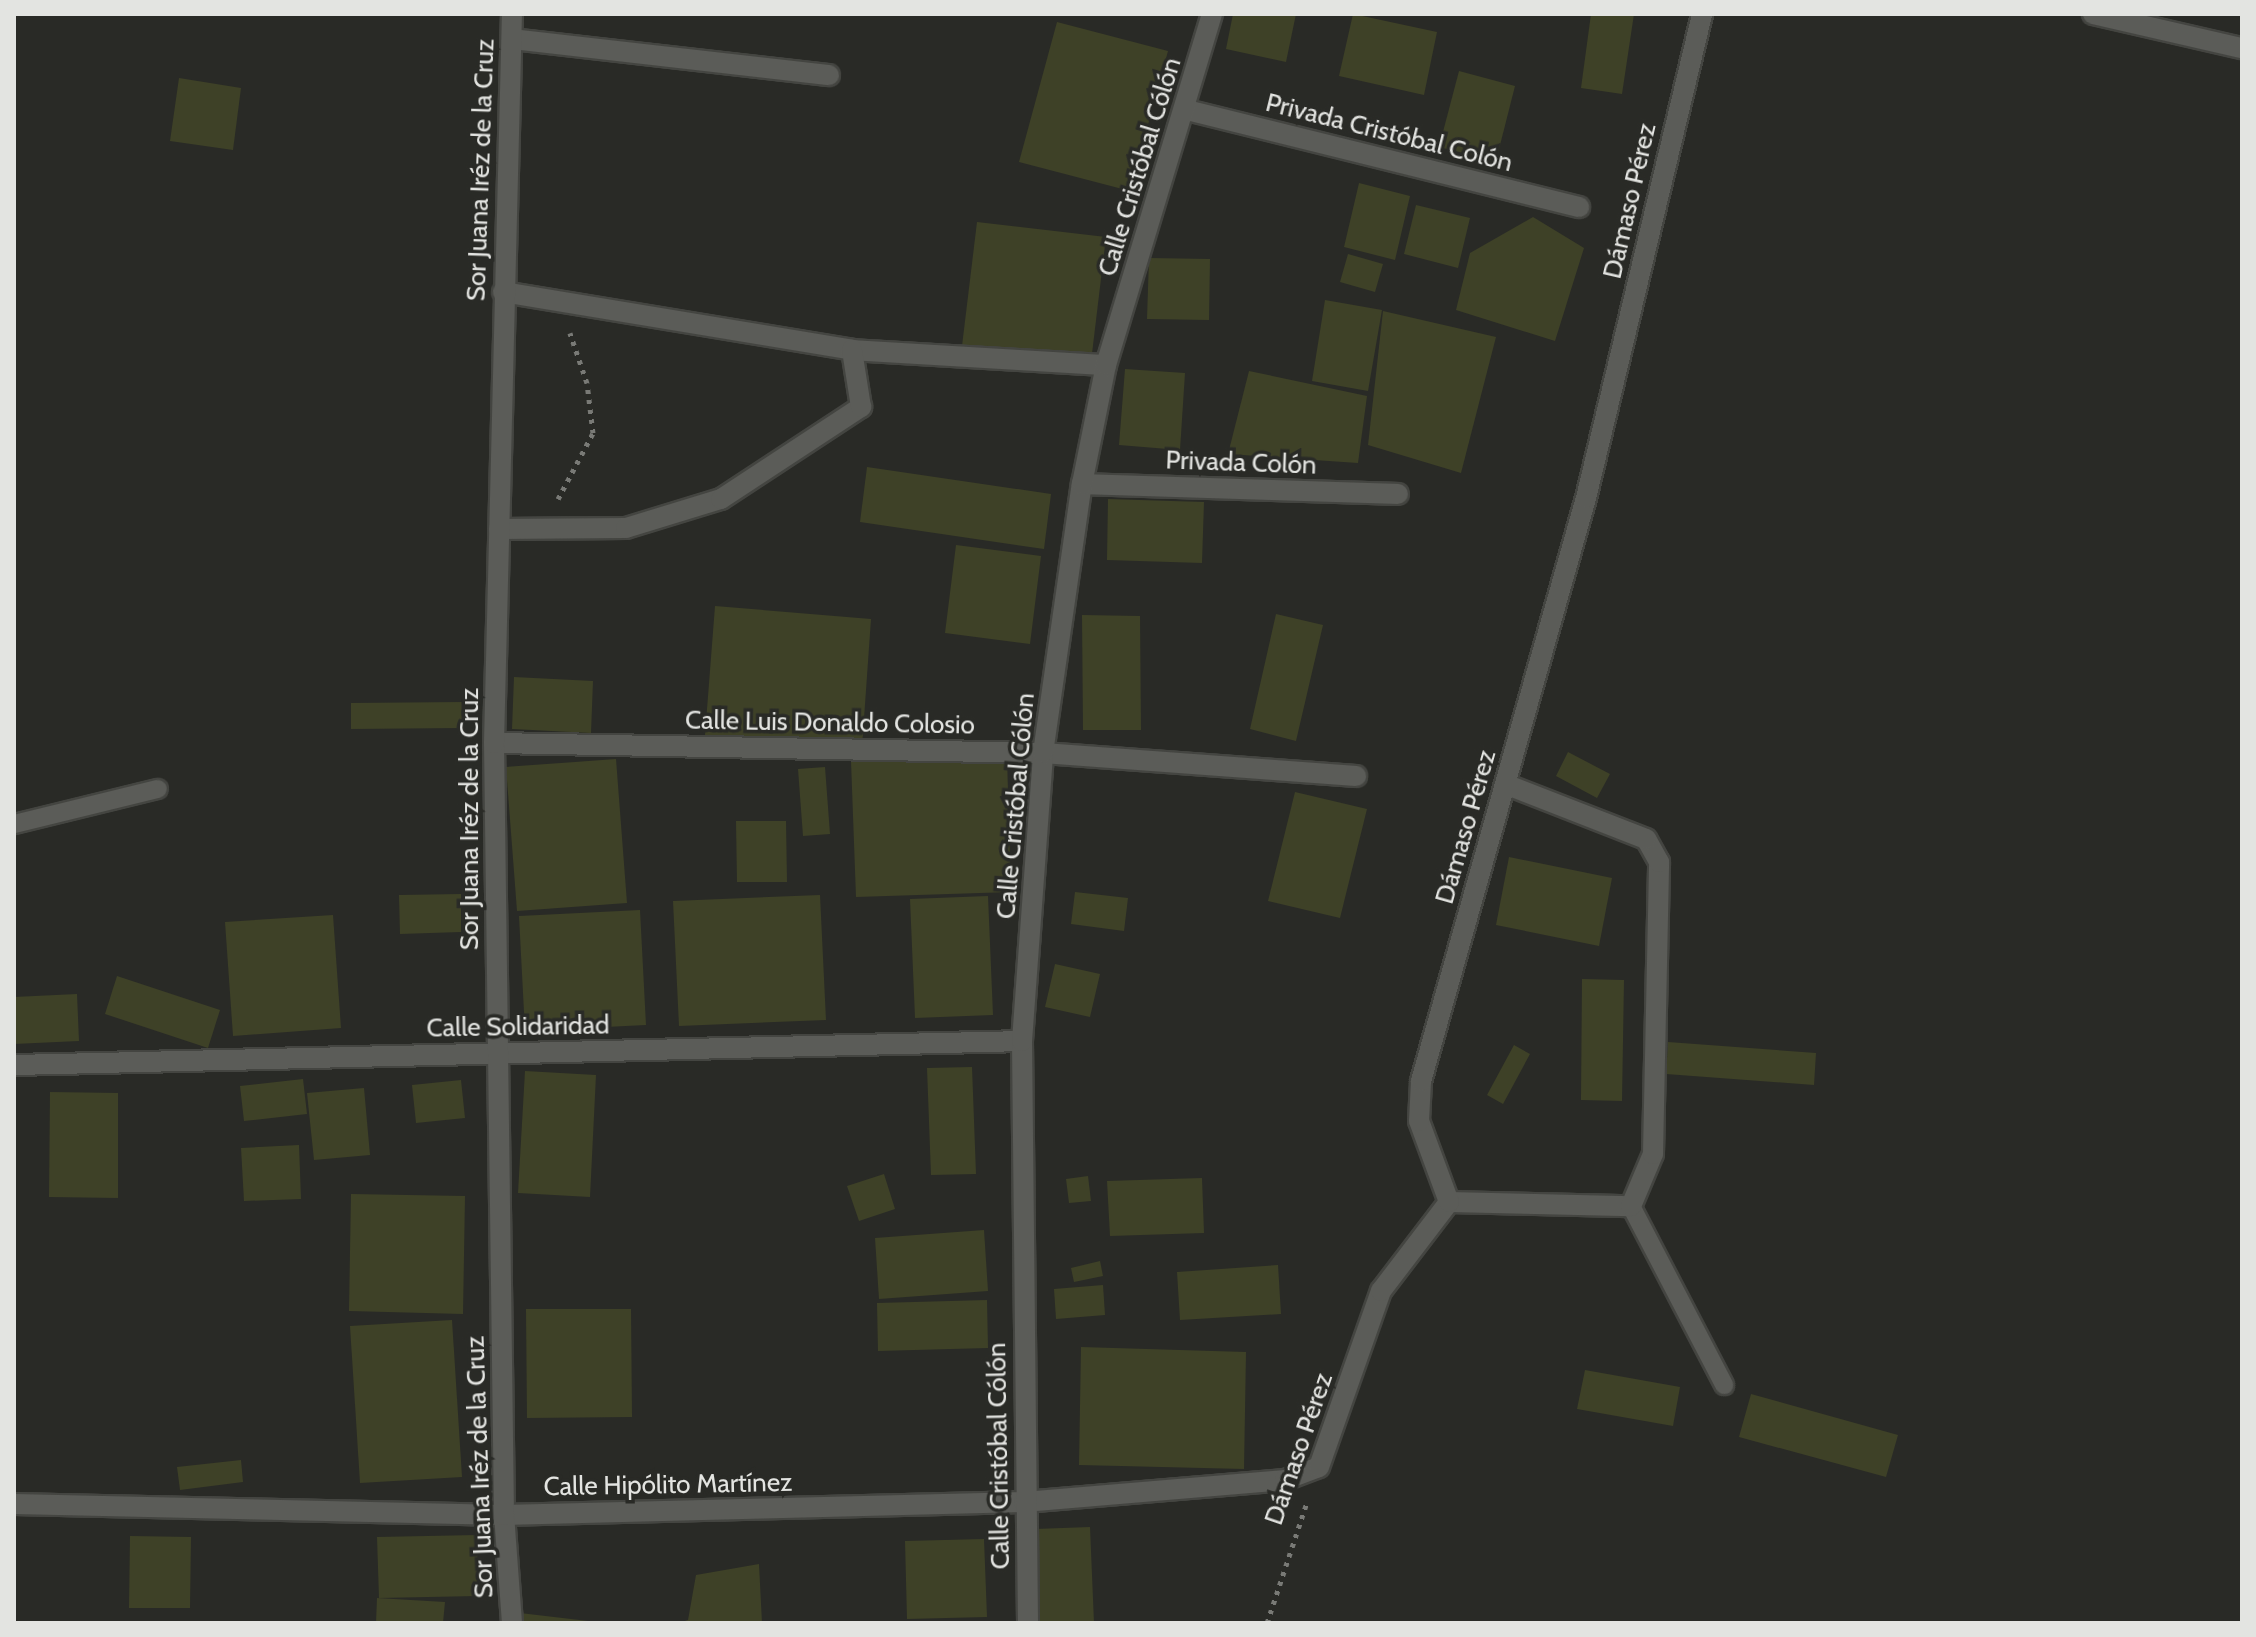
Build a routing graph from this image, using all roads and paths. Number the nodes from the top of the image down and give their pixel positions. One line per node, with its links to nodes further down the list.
1 (512, 14): 5 (street, Sor Juana Iréz de la Cruz)
2 (1212, 14): 8 (street, Calle Cristóbal Cólón)
3 (1702, 14): 21 (street, Dámaso Pérez)
4 (2093, 14): 6 (street)
5 (512, 39): 7 (street); 10 (street, Sor Juana Iréz de la Cruz)
6 (2242, 48)
7 (829, 75)
8 (1187, 110): 9 (street, Privada Cristóbal Colón); 13 (street, Calle Cristóbal Cólón)
9 (1579, 207)
10 (503, 292): 11 (street); 17 (street, Sor Juana Iréz de la Cruz)
11 (558, 300): 12 (street); 16 (path)
12 (852, 350): 13 (street); 16 (street)
13 (1106, 365): 14 (street, Calle Cristóbal Cólón)
14 (1082, 484): 15 (street, Privada Colón); 19 (street, Calle Cristóbal Cólón)
15 (1398, 494)
16 (542, 528): 17 (street)
17 (499, 529): 18 (street, Sor Juana Iréz de la Cruz)
18 (494, 743): 19 (street, Calle Luis Donaldo Colosio); 25 (street, Sor Juana Iréz de la Cruz)
19 (1043, 753): 20 (street, Calle Luis Donaldo Colosio); 24 (street, Calle Cristóbal Cólón)
20 (1356, 776)
21 (1505, 784): 27 (street, Dámaso Pérez); 28 (street)
22 (158, 789): 23 (lane)
23 (14, 824)
24 (1022, 1041): 25 (street, Calle Solidaridad); 31 (street, Calle Cristóbal Cólón)
25 (498, 1054): 26 (street, Calle Solidaridad); 33 (street, Sor Juana Iréz de la Cruz)
26 (14, 1065)
27 (1449, 1202): 28 (street); 30 (street, Dámaso Pérez)
28 (1631, 1206): 29 (lane)
29 (1724, 1385)
30 (1319, 1467): 31 (street, Calle Hipólito Martínez); 36 (path, Dámaso Pérez)
31 (1024, 1502): 33 (street, Calle Hipólito Martínez); 35 (street, Calle Cristóbal Cólón)
32 (14, 1504): 33 (street, Calle Hipólito Martínez)
33 (504, 1515): 34 (street, Sor Juana Iréz de la Cruz)
34 (512, 1623)
35 (1028, 1623)
36 (1267, 1623)

